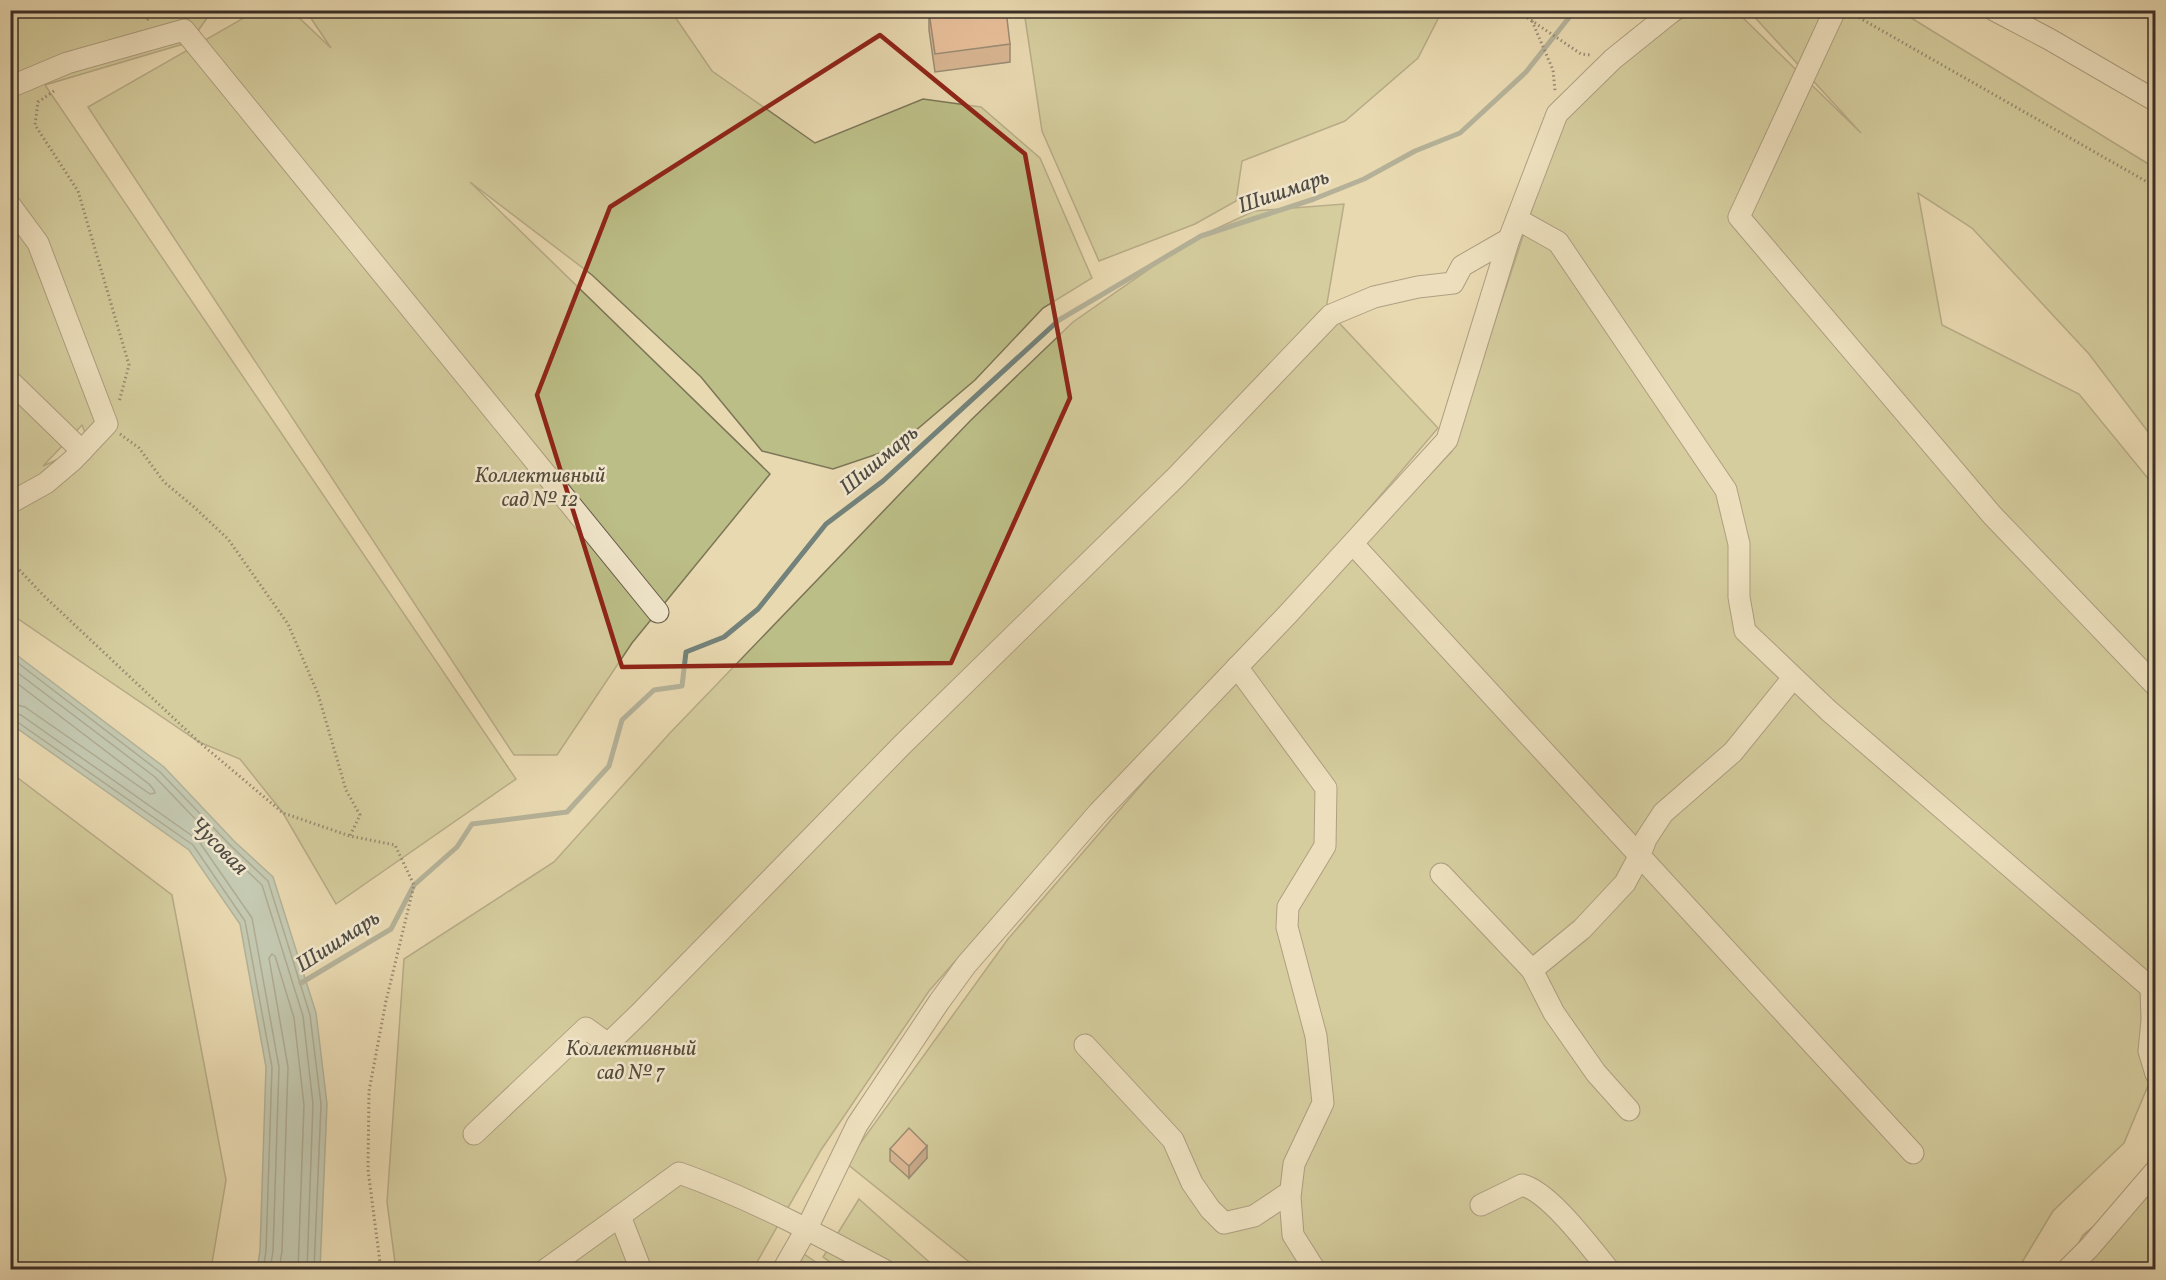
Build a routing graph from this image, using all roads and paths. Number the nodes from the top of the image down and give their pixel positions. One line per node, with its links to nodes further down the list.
1 (156, 10): 8 (path)
2 (1516, 10): 7 (path)
3 (1674, 10): 9 (street)
4 (1835, 10): 27 (street)
5 (1847, 10): 14 (path)
6 (1994, 10): 12 (street)
7 (1532, 21): 9 (path); 13 (path)
8 (141, 26)
9 (1613, 59): 13 (street)
10 (10, 87): 24 (street)
11 (57, 88): 19 (path)
12 (2156, 101)
13 (1557, 114): 16 (street)
14 (2156, 187)
15 (10, 205): 19 (street)
16 (1517, 219): 17 (street); 26 (street)
17 (1509, 239): 22 (street); 35 (street)
18 (10, 381): 20 (street)
19 (107, 424): 20 (street); 28 (path)
20 (82, 451): 21 (street)
21 (10, 503)
22 (1353, 544): 25 (street); 29 (street)
23 (10, 560): 28 (path)
24 (658, 612)
25 (1237, 667): 38 (street); 41 (street)
26 (1793, 678): 29 (street); 33 (street)
27 (2156, 686)
28 (350, 836): 42 (path)
29 (1640, 855): 31 (street); 36 (street)
30 (1441, 874): 31 (street)
31 (1532, 970): 34 (street)
32 (1085, 1045): 38 (street)
33 (2156, 1074)
34 (1629, 1110)
35 (474, 1134)
36 (1913, 1153)
37 (2156, 1170): 49 (street)
38 (1290, 1192): 47 (street)
39 (1481, 1205): 48 (street)
40 (620, 1216): 41 (street); 43 (street); 44 (street)
41 (807, 1228): 45 (street); 46 (street)
42 (381, 1269)
43 (546, 1269)
44 (641, 1269)
45 (783, 1269)
46 (884, 1269)
47 (1315, 1269)
48 (1610, 1269)
49 (2067, 1269)

